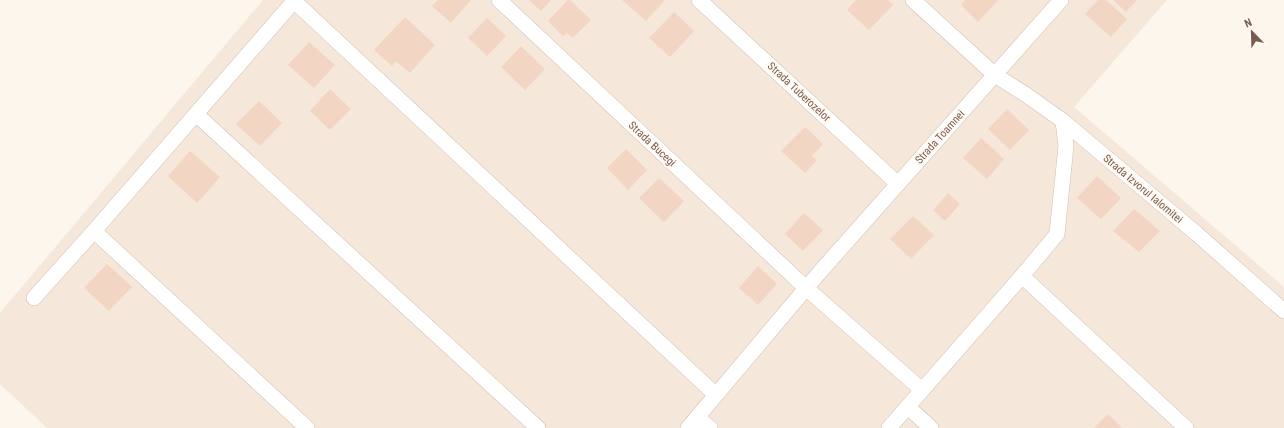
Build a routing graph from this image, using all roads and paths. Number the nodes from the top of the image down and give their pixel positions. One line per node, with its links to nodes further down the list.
1 (499, 0): 12 (street, Strada Bucegi)
2 (699, 0): 9 (street, Strada Tuberozelor)
3 (913, 0): 6 (street, Strada Izvorul Ialomitei)
4 (1061, 0): 6 (street, Strada Toamnei)
5 (294, 1): 7 (street); 16 (street)
6 (995, 75): 8 (street, Strada Izvorul Ialomitei); 9 (street, Strada Toamnei)
7 (196, 114): 10 (street); 20 (street)
8 (1063, 121): 11 (street); 14 (street, Strada Izvorul Ialomitei)
9 (898, 184): 12 (street, Strada Toamnei)
10 (94, 231): 13 (street); 19 (street)
11 (1022, 276): 15 (street); 25 (street)
12 (806, 288): 15 (street, Strada Bucegi); 16 (street, Strada Toamnei)
13 (34, 298)
14 (1284, 311)
15 (922, 390): 17 (street)
16 (716, 395): 18 (street, Strada Toamnei)
17 (908, 407): 23 (street); 24 (street)
18 (697, 416): 21 (street, Strada Toamnei); 22 (street)
19 (308, 428)
20 (538, 428)
21 (688, 428)
22 (710, 428)
23 (889, 428)
24 (931, 428)
25 (1186, 428)

